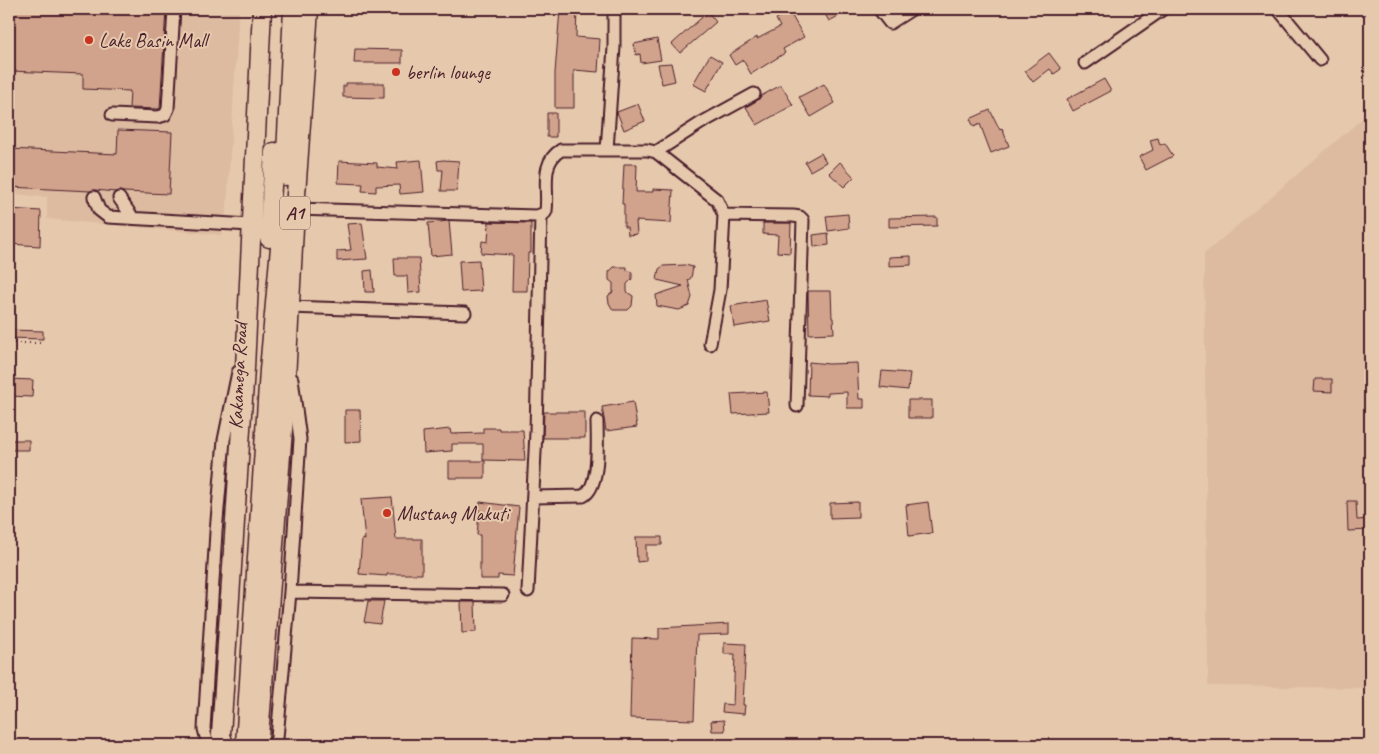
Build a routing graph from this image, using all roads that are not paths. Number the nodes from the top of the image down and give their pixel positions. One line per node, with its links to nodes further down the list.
1 (174, 9): 14 (street)
2 (262, 9): 23 (highway, A1)
3 (283, 9): 37 (highway, Kakamega Road / A1)
4 (293, 9): 38 (highway, Kakamega Road / A1)
5 (309, 9): 19 (highway, A1)
6 (614, 9): 15 (street)
7 (879, 9): 8 (street)
8 (912, 9)
9 (1163, 9): 12 (street)
10 (1278, 9): 11 (street)
11 (1320, 60)
12 (1086, 63)
13 (754, 94): 16 (street)
14 (112, 115)
15 (607, 150): 16 (street); 20 (street)
16 (656, 152): 21 (street)
17 (94, 197): 22 (street)
18 (119, 198): 22 (street)
19 (295, 209): 20 (street); 24 (highway, A1)
20 (541, 215): 31 (street)
21 (724, 215): 28 (street); 29 (street)
22 (133, 218): 23 (street)
23 (250, 225): 26 (highway, A1)
24 (289, 307): 25 (street); 27 (highway, A1)
25 (465, 313)
26 (245, 341): 35 (street); 36 (highway, A1)
27 (287, 343): 33 (street); 39 (highway, A1)
28 (710, 344)
29 (797, 406)
30 (597, 421): 31 (street)
31 (533, 497): 32 (street)
32 (528, 591)
33 (290, 592): 34 (street); 40 (street)
34 (504, 595)
35 (208, 745)
36 (224, 745)
37 (236, 745)
38 (245, 745)
39 (256, 745)
40 (274, 745)

